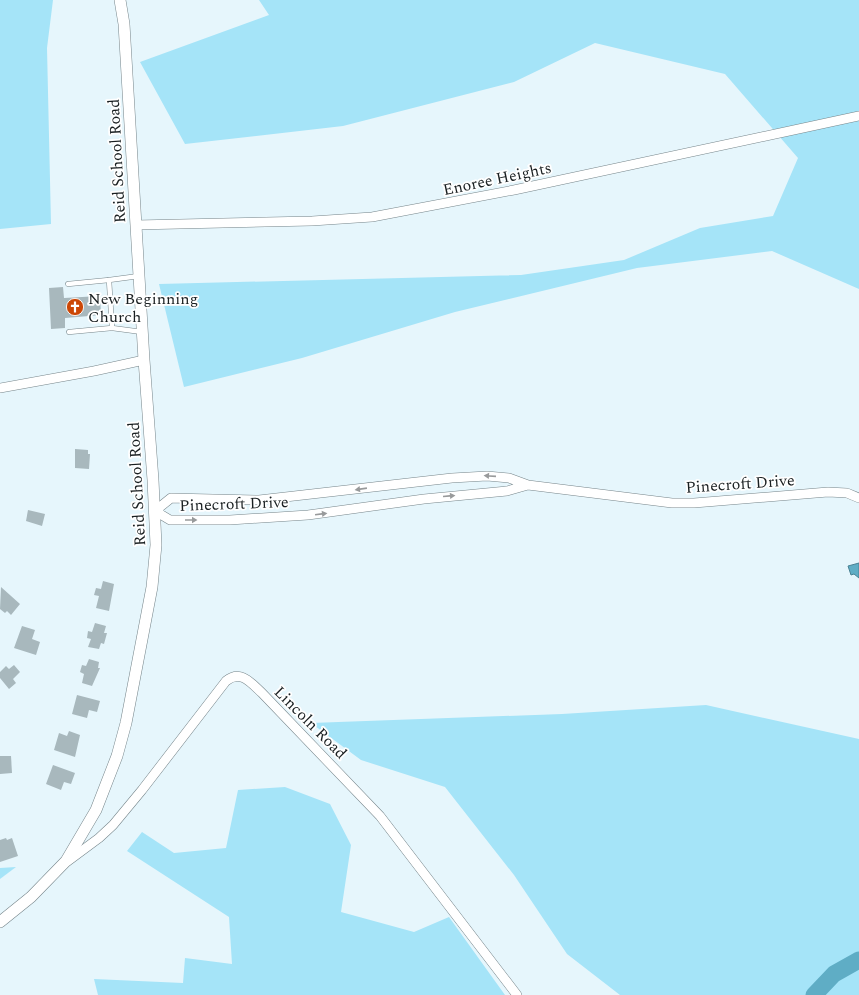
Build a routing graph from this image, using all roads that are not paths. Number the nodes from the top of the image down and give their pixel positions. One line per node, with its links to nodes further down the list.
1 (120, 0): 3 (street, Reid School Road)
2 (859, 116): 3 (street, Enoree Heights)
3 (136, 225): 4 (street, Reid School Road)
4 (139, 276): 5 (lane); 9 (street, Reid School Road)
5 (109, 280): 6 (lane); 7 (lane)
6 (68, 284)
7 (112, 328): 8 (lane); 9 (lane)
8 (69, 332)
9 (142, 332): 10 (street, Reid School Road)
10 (144, 360): 11 (street); 14 (street, Reid School Road)
11 (0, 388)
12 (528, 485): 13 (street, Pinecroft Drive); 14 (street, Pinecroft Drive, one-way to 12); 14 (street, Pinecroft Drive, one-way to 14)
13 (859, 498)
14 (154, 511): 15 (street, Reid School Road)
15 (66, 861): 16 (street, Reid School Road); 17 (street, Lincoln Road)
16 (0, 922)
17 (517, 995)

